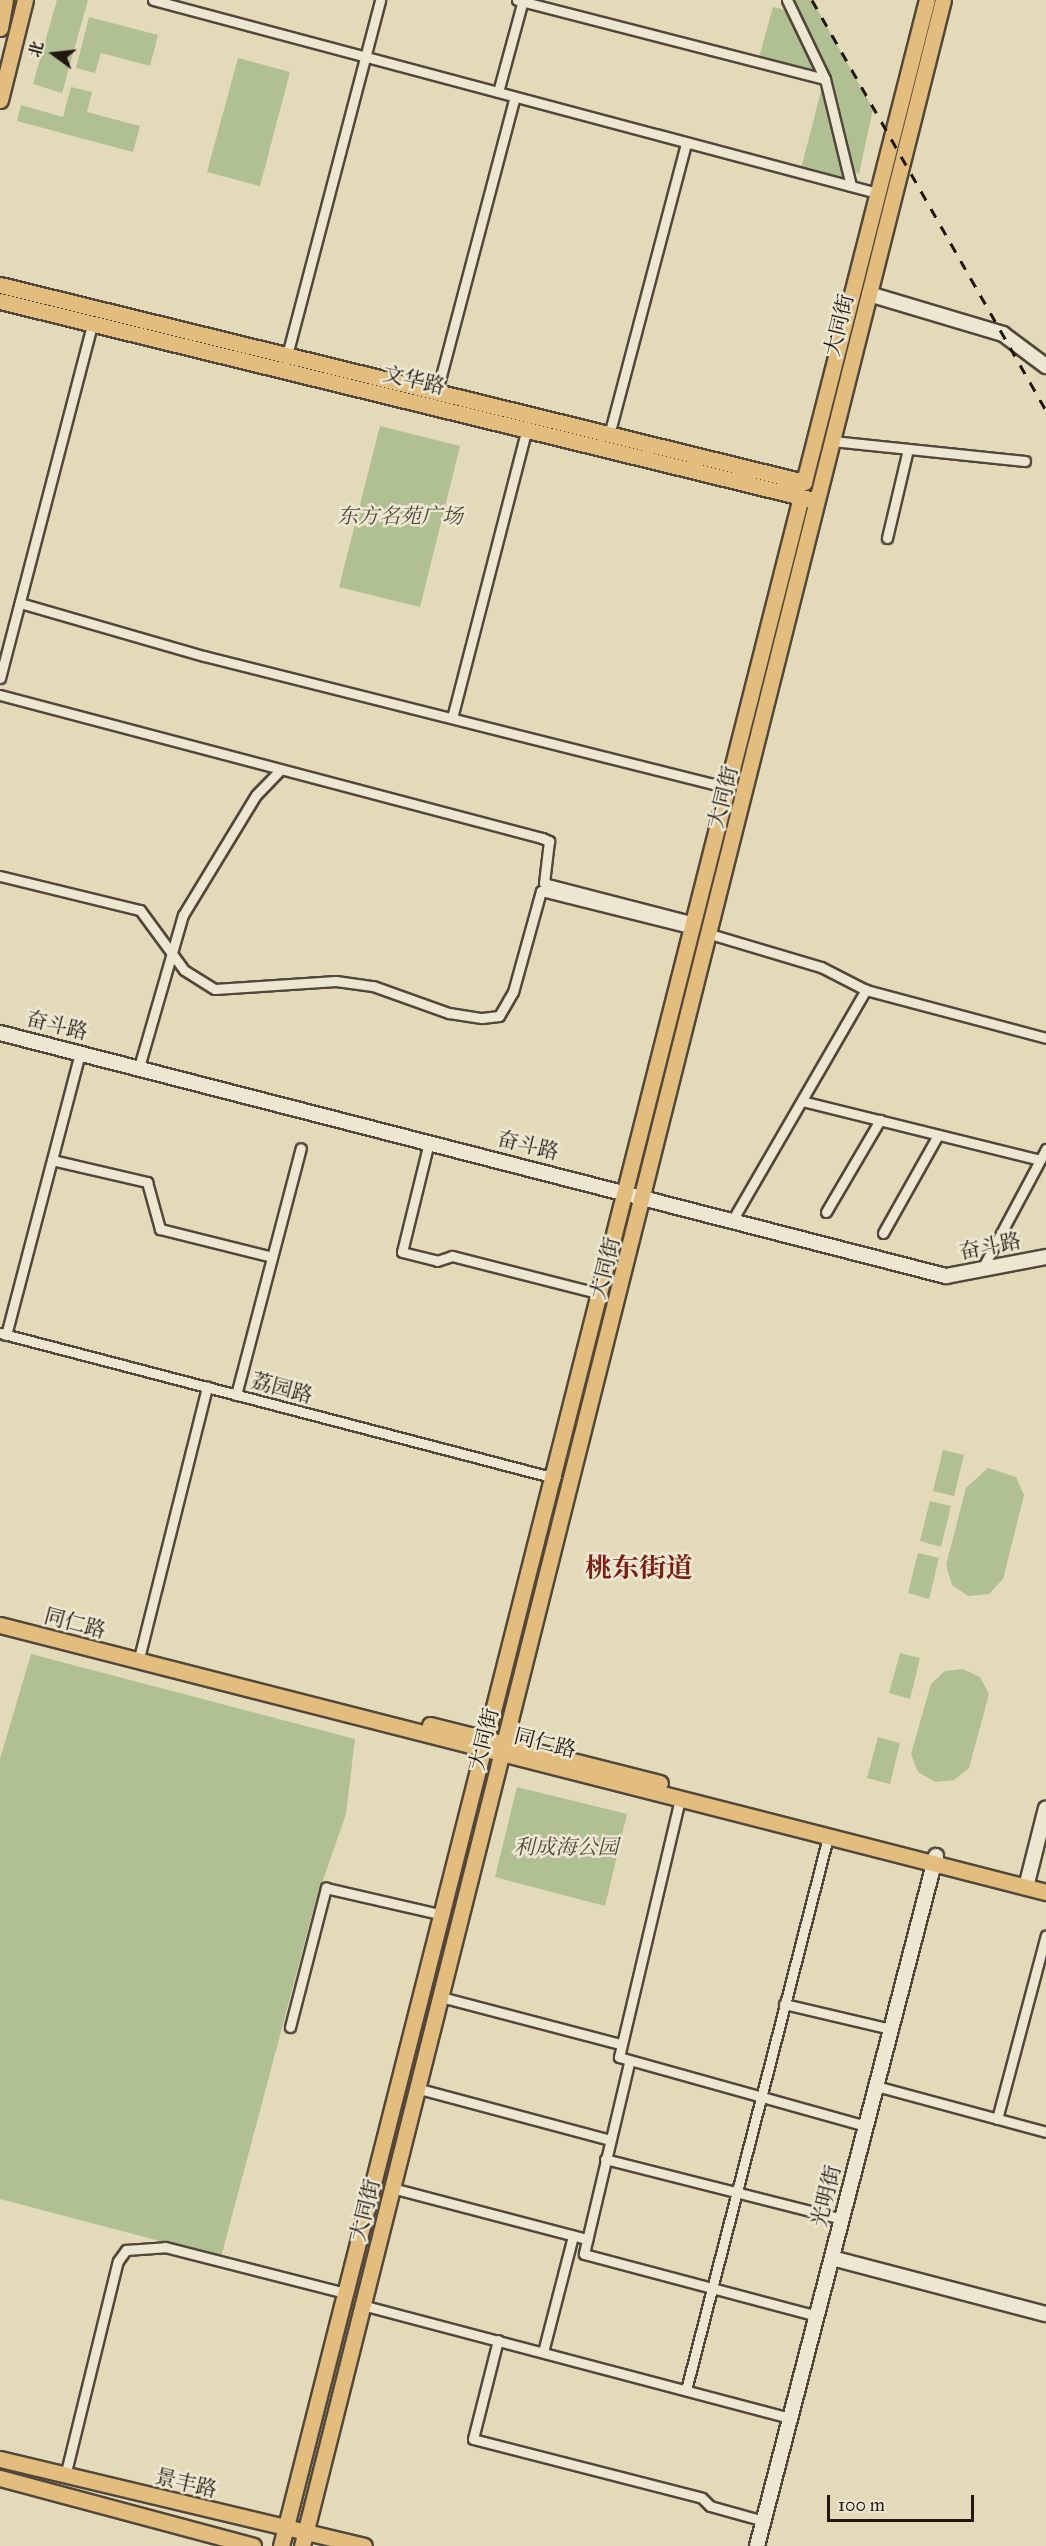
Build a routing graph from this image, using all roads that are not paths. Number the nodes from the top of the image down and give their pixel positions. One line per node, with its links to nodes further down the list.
1 (6, 0): 9 (main road)
2 (25, 0): 14 (main road)
3 (153, 0): 10 (street)
4 (380, 0): 10 (street)
5 (521, 0): 11 (street); 12 (street)
6 (787, 0): 11 (street)
7 (927, 0): 17 (main road, 大同街)
8 (943, 0): 19 (main road, 大同街)
9 (0, 28)
10 (365, 56): 12 (street); 22 (street)
11 (825, 79): 16 (street)
12 (498, 93): 13 (street)
13 (515, 97): 15 (street); 25 (street)
14 (0, 100)
15 (686, 143): 16 (street); 27 (street)
16 (851, 186): 17 (street)
17 (877, 193): 31 (main road, 大同街)
18 (0, 285): 22 (main road, 文华路)
19 (869, 294): 23 (street); 28 (main road, 大同街)
20 (0, 301): 21 (main road, 文华路)
21 (93, 322): 24 (main road, 文华路); 34 (street)
22 (287, 355): 24 (street); 25 (main road, 文华路)
23 (1046, 366)
24 (283, 370): 25 (main road, 文华路)
25 (435, 399): 26 (main road, 文华路)
26 (528, 422): 27 (main road, 文华路); 31 (main road, 文华路); 37 (street)
27 (609, 435): 31 (main road, 文华路)
28 (832, 441): 29 (street); 32 (main road, 大同街)
29 (908, 449): 30 (street); 33 (street)
30 (1025, 461)
31 (802, 489): 32 (main road, 文华路); 39 (main road, 大同街)
32 (820, 493): 42 (main road, 大同街)
33 (887, 538)
34 (20, 603): 35 (street); 37 (street)
35 (0, 678)
36 (0, 695): 38 (street)
37 (452, 718): 39 (street)
38 (279, 771): 41 (street); 43 (street)
39 (729, 788): 41 (main road, 大同街)
40 (0, 876): 43 (street)
41 (694, 925): 43 (street); 57 (main road, 大同街)
42 (710, 934): 44 (street); 58 (main road, 大同街)
43 (170, 951): 48 (street)
44 (866, 990): 46 (street); 49 (street)
45 (0, 1033): 47 (street, 奋斗路)
46 (1046, 1038)
47 (80, 1052): 48 (street, 奋斗路); 55 (street)
48 (139, 1067): 52 (street, 奋斗路)
49 (802, 1101): 50 (street); 60 (street)
50 (880, 1120): 51 (street); 59 (street)
51 (938, 1135): 56 (street); 61 (street)
52 (429, 1142): 57 (street, 奋斗路); 65 (street)
53 (301, 1148): 62 (street)
54 (1046, 1149): 56 (street)
55 (52, 1160): 62 (street); 66 (street)
56 (1040, 1160): 64 (street)
57 (628, 1192): 58 (street, 奋斗路); 65 (main road, 大同街)
58 (645, 1195): 60 (street, 奋斗路); 74 (main road, 大同街)
59 (826, 1212)
60 (733, 1219): 64 (street, 奋斗路)
61 (883, 1233)
62 (272, 1257): 68 (street)
63 (1046, 1257): 64 (street, 奋斗路)
64 (983, 1267)
65 (602, 1294): 69 (main road, 大同街)
66 (3, 1334): 67 (street, 荔园路)
67 (207, 1387): 68 (street, 荔园路); 72 (street)
68 (236, 1395): 69 (street, 荔园路)
69 (555, 1478): 73 (main road, 大同街)
70 (0, 1620): 72 (main road, 同仁路)
71 (0, 1625): 72 (main road, 同仁路)
72 (138, 1658): 73 (main road, 同仁路)
73 (487, 1745): 74 (main road, 同仁路); 82 (main road, 大同街)
74 (503, 1748): 75 (main road, 同仁路); 78 (main road, 同仁路); 84 (main road, 大同街)
75 (680, 1799): 77 (main road, 同仁路); 88 (street)
76 (1046, 1808): 79 (street)
77 (828, 1837): 78 (main road, 同仁路); 85 (street)
78 (935, 1860): 79 (main road, 同仁路); 87 (street, 光明街)
79 (1027, 1883): 80 (main road, 同仁路); 81 (main road, 同仁路)
80 (1046, 1883)
81 (1046, 1892)
82 (444, 1915): 86 (street); 105 (main road, 大同街)
83 (1046, 1935): 93 (street)
84 (441, 1997): 88 (street); 91 (main road, 大同街)
85 (784, 2004): 87 (street); 92 (street)
86 (290, 2027)
87 (891, 2029): 90 (street, 光明街)
88 (620, 2044): 89 (street)
89 (630, 2063): 92 (street); 96 (street)
90 (876, 2086): 93 (street); 94 (street, 光明街)
91 (417, 2088): 96 (street); 98 (main road, 大同街)
92 (759, 2098): 94 (street); 99 (street)
93 (997, 2119): 95 (street)
94 (866, 2126): 100 (street, 光明街)
95 (1046, 2132)
96 (610, 2140): 97 (street)
97 (605, 2159): 99 (street); 102 (street)
98 (392, 2188): 101 (street); 106 (main road, 大同街)
99 (735, 2194): 100 (street); 104 (street)
100 (842, 2219): 103 (street, 光明街)
101 (573, 2236): 102 (street); 110 (street)
102 (587, 2239): 104 (street)
103 (832, 2258): 107 (street); 108 (street, 光明街)
104 (711, 2289): 108 (street); 111 (street)
105 (346, 2293): 114 (street); 117 (main road, 大同街)
106 (362, 2305): 109 (street); 118 (main road, 大同街)
107 (1046, 2314)
108 (817, 2316): 112 (street, 光明街)
109 (498, 2340): 110 (street); 116 (street)
110 (543, 2352): 111 (street)
111 (686, 2390): 112 (street)
112 (791, 2418): 116 (street, 光明街)
113 (0, 2459): 114 (main road, 景丰路)
114 (65, 2476): 117 (main road, 景丰路)
115 (1, 2481): 119 (main road, 景丰路)
116 (764, 2521): 122 (street, 光明街)
117 (285, 2527): 118 (main road, 景丰路); 120 (main road, 大同街)
118 (304, 2539): 121 (main road, 景丰路)
119 (253, 2546)
120 (281, 2546)
121 (364, 2546)
122 (758, 2546)

